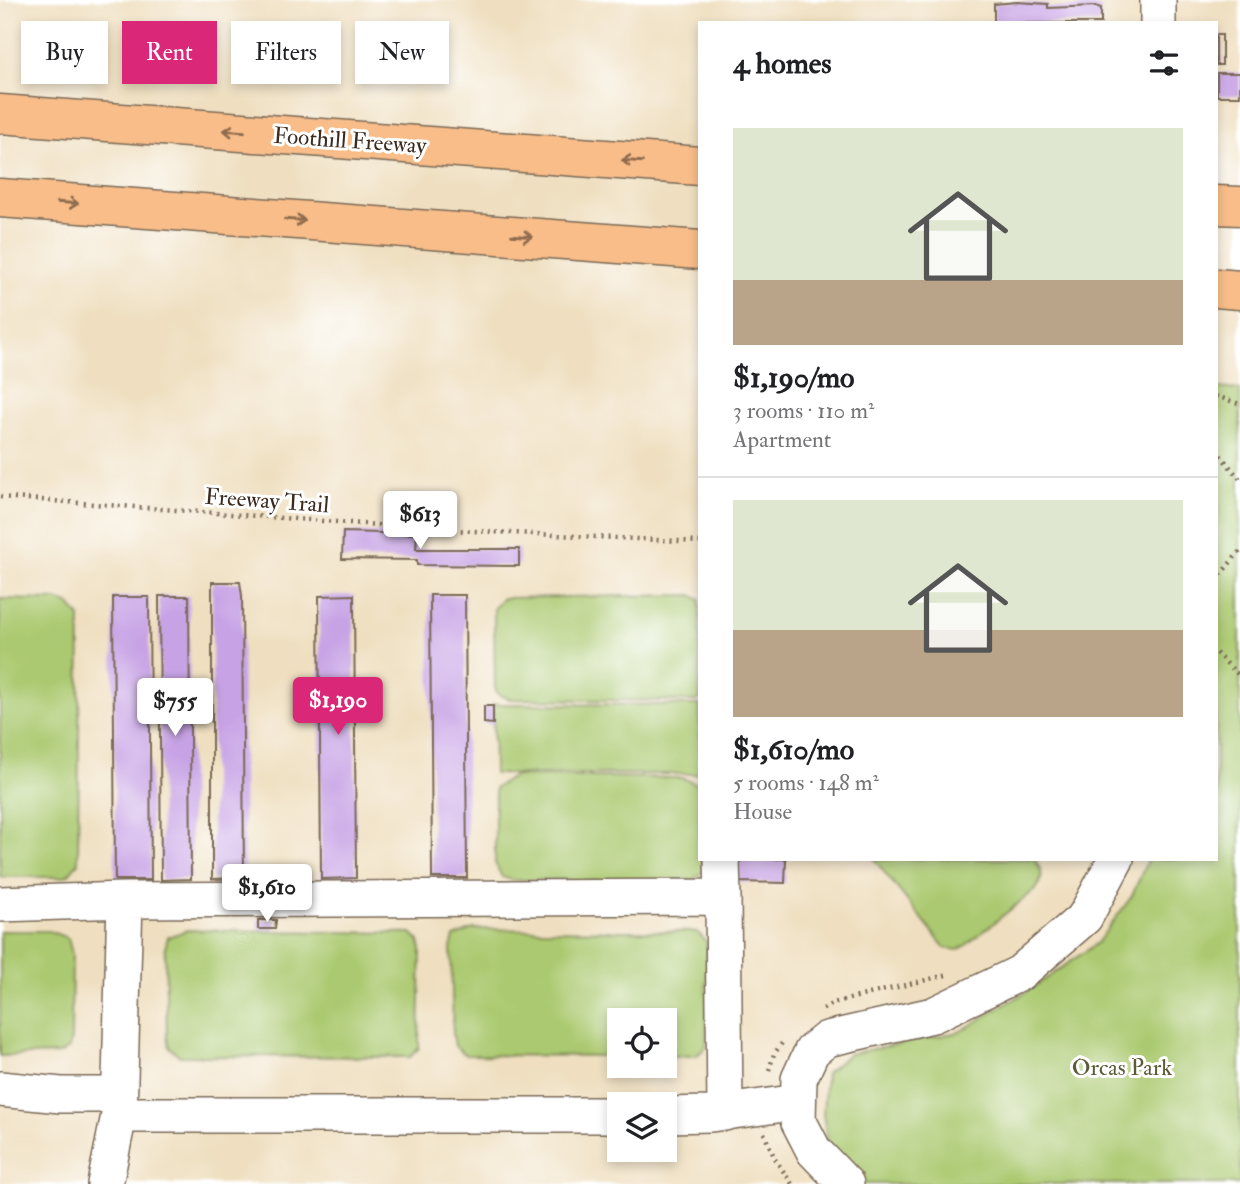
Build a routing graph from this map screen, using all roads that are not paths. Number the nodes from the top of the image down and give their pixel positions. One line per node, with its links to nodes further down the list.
1 (1158, 0): 2 (street)
2 (1158, 21)
3 (0, 114): 4 (highway, Foothill Freeway, one-way to 3)
4 (698, 166)
5 (0, 198): 8 (highway, one-way to 8)
6 (1218, 205): 7 (highway)
7 (1240, 206)
8 (698, 250)
9 (1218, 288): 10 (highway)
10 (1240, 290)
11 (722, 861): 13 (street)
12 (1114, 861): 17 (street)
13 (723, 897): 14 (street); 19 (street)
14 (125, 900): 15 (street); 18 (street)
15 (0, 904)
16 (0, 1089): 18 (street)
17 (798, 1102): 19 (street); 23 (street)
18 (119, 1105): 21 (street); 22 (street)
19 (725, 1112): 20 (street)
20 (677, 1114)
21 (607, 1115)
22 (105, 1184)
23 (846, 1184)

